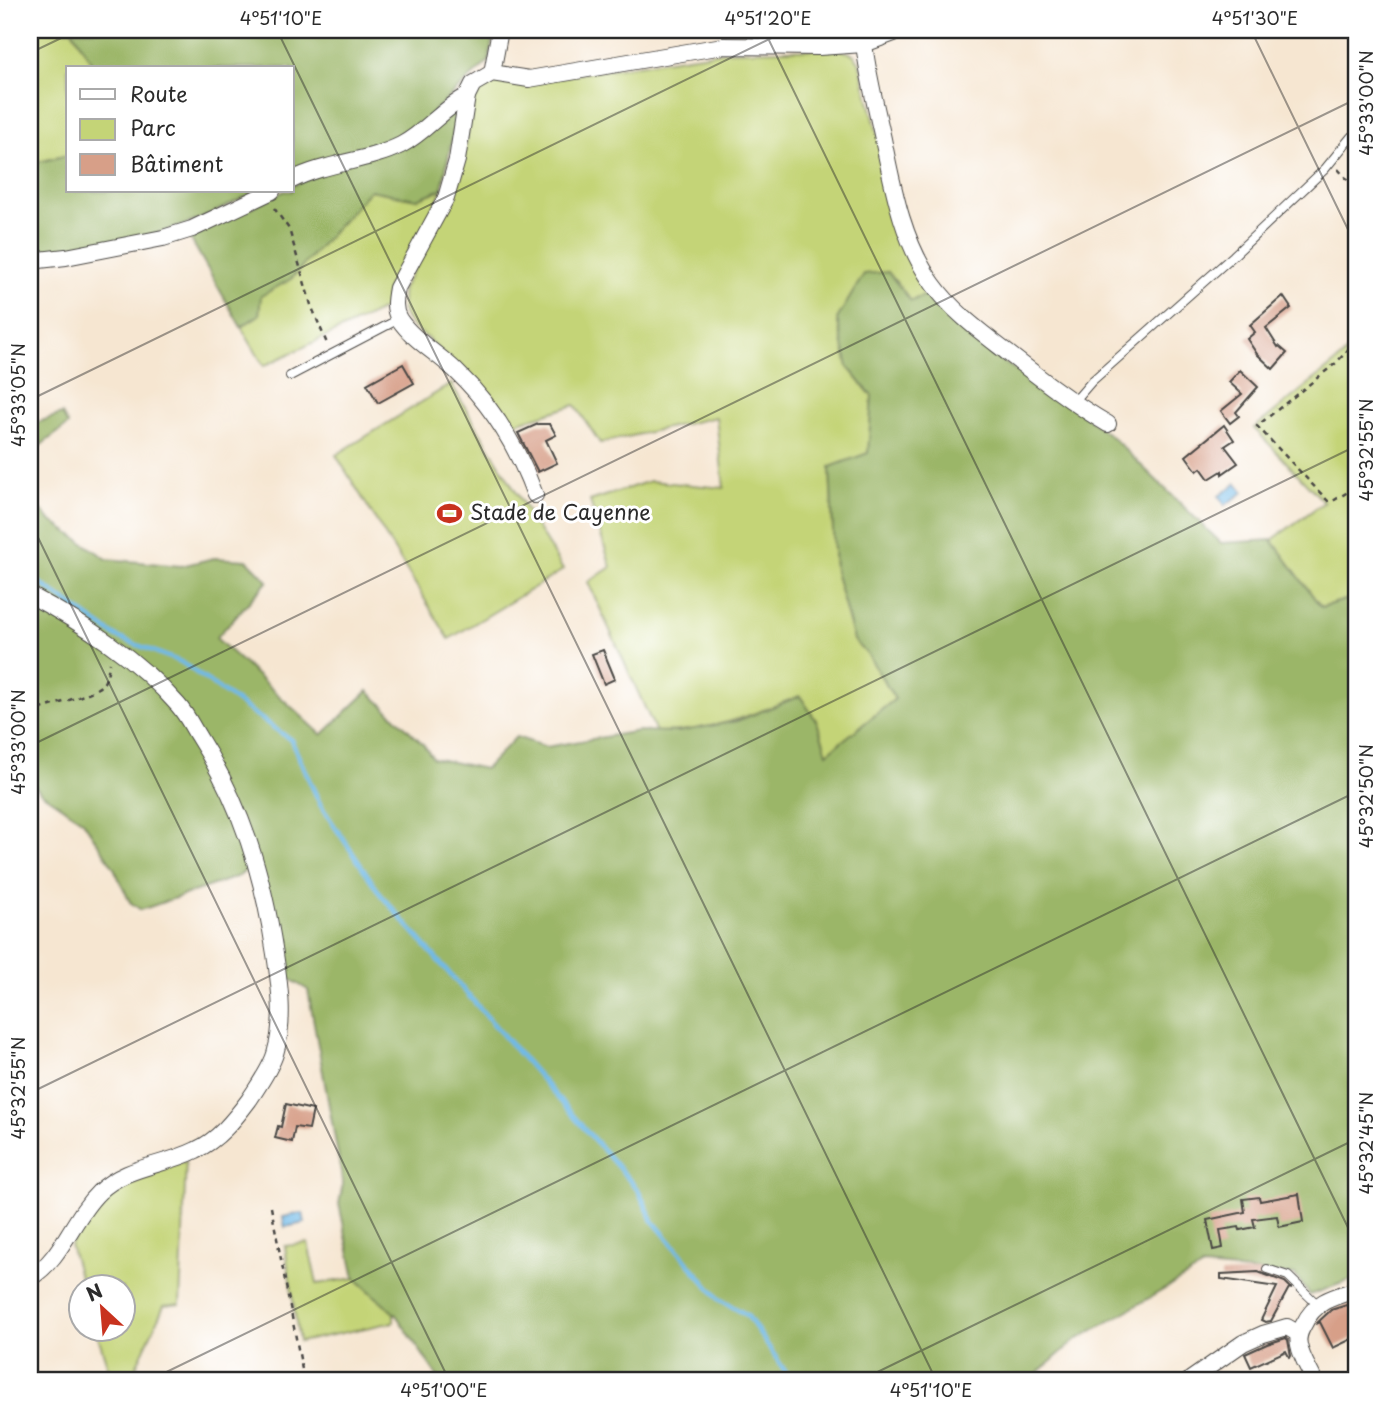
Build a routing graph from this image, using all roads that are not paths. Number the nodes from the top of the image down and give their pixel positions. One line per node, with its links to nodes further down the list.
1 (500, 30): 4 (street)
2 (902, 30): 3 (street)
3 (864, 44): 4 (street); 12 (street)
4 (492, 73): 5 (street)
5 (467, 96): 7 (street); 10 (street)
6 (1351, 137): 12 (lane)
7 (294, 179)
8 (270, 192): 9 (street)
9 (30, 261)
10 (399, 319): 11 (lane); 14 (street)
11 (290, 376)
12 (1073, 403): 13 (street)
13 (1108, 424)
14 (535, 495)
15 (30, 595): 17 (street)
16 (1267, 1269): 19 (lane)
17 (30, 1278)
18 (1356, 1290): 19 (street)
19 (1317, 1304): 20 (street)
20 (1299, 1334): 21 (street); 22 (street)
21 (1189, 1380)
22 (1314, 1380)

